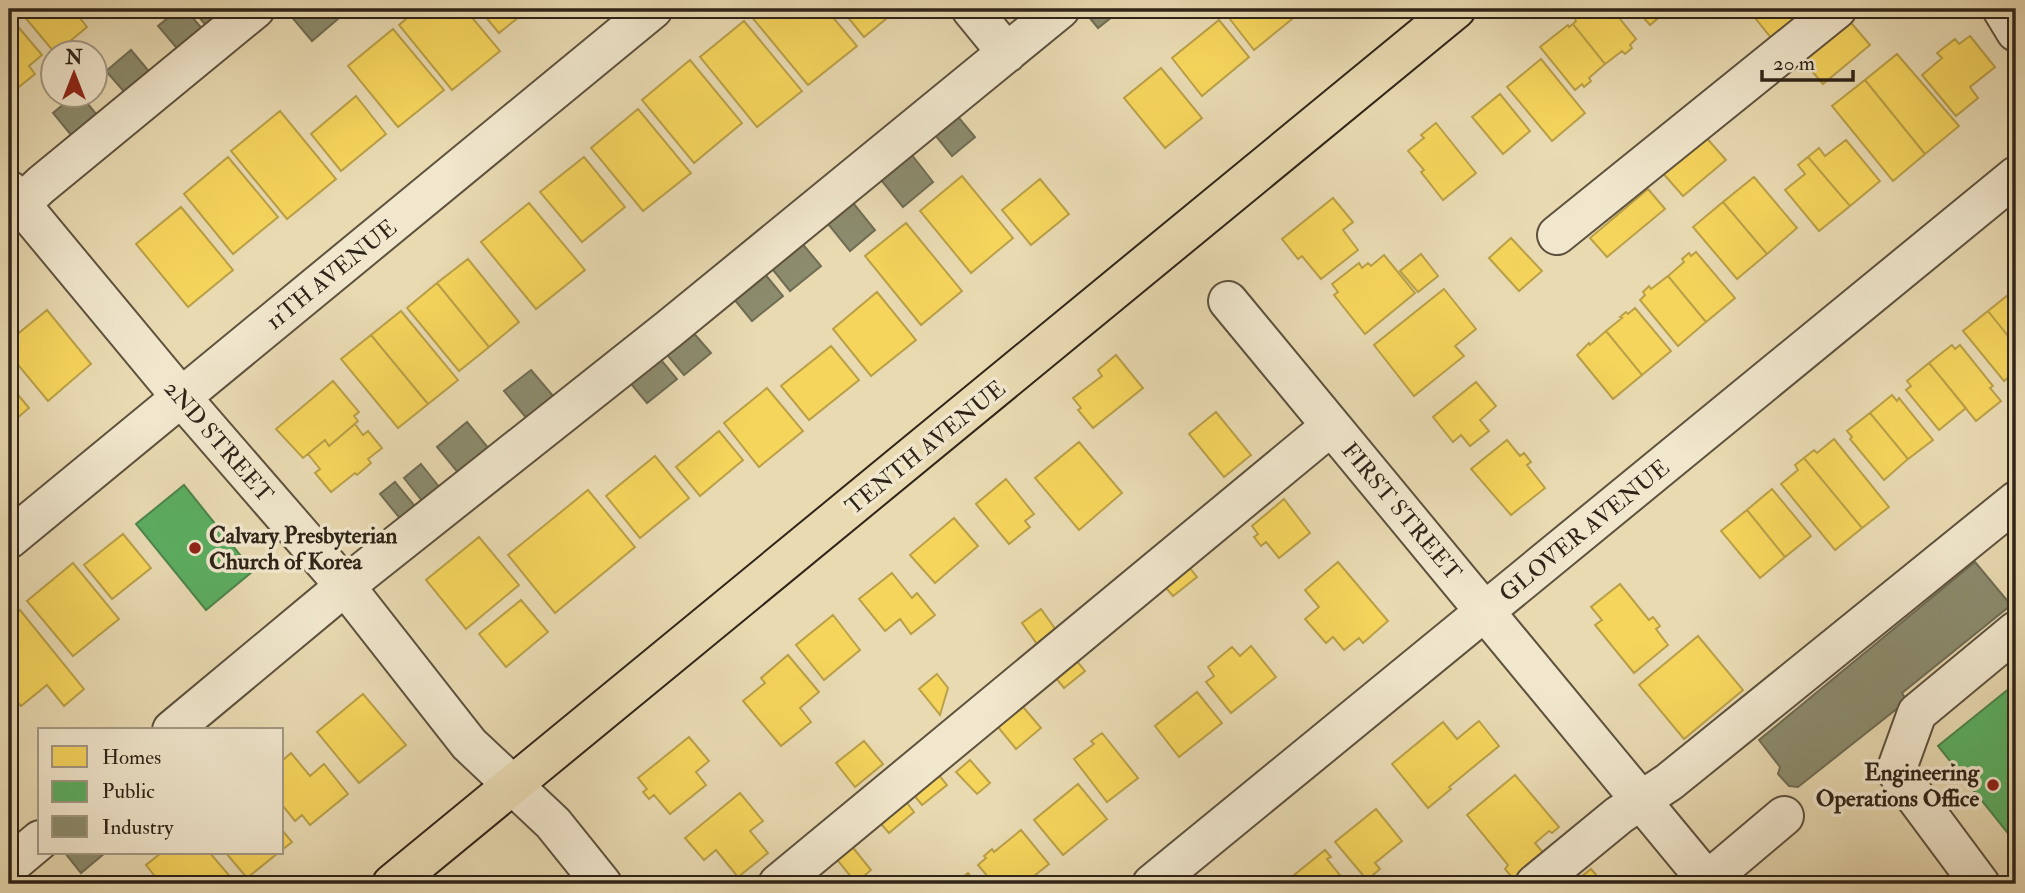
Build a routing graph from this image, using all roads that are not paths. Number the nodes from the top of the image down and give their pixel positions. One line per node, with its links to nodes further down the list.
1 (255, 9): 11 (street)
2 (653, 9): 14 (street, 11TH AVENUE)
3 (971, 9): 9 (street)
4 (1060, 9): 9 (street)
5 (1456, 9): 22 (main road, TENTH AVENUE)
6 (1837, 9): 12 (street)
7 (2001, 9): 8 (street)
8 (2016, 32)
9 (1007, 53): 18 (street)
10 (2016, 176): 19 (street, GLOVER AVENUE)
11 (13, 203): 14 (street, 2ND STREET)
12 (1557, 234)
13 (1228, 300): 15 (street, FIRST STREET)
14 (181, 397): 17 (street, 11TH AVENUE); 18 (street, 2ND STREET)
15 (1331, 426): 19 (street, FIRST STREET); 30 (street)
16 (2016, 501): 23 (street)
17 (9, 539)
18 (345, 586): 21 (street); 22 (street, 2ND STREET)
19 (1484, 612): 23 (street, FIRST STREET); 31 (street, GLOVER AVENUE)
20 (2016, 631): 33 (street)
21 (174, 728)
22 (513, 785): 28 (main road, TENTH AVENUE); 29 (street, 2ND STREET)
23 (1640, 801): 27 (street, FIRST STREET); 32 (street)
24 (1784, 816): 27 (street)
25 (38, 842): 26 (street)
26 (9, 866)
27 (1708, 883)
28 (392, 884)
29 (602, 884)
30 (778, 884)
31 (1152, 884)
32 (1535, 884)
33 (1980, 884)

